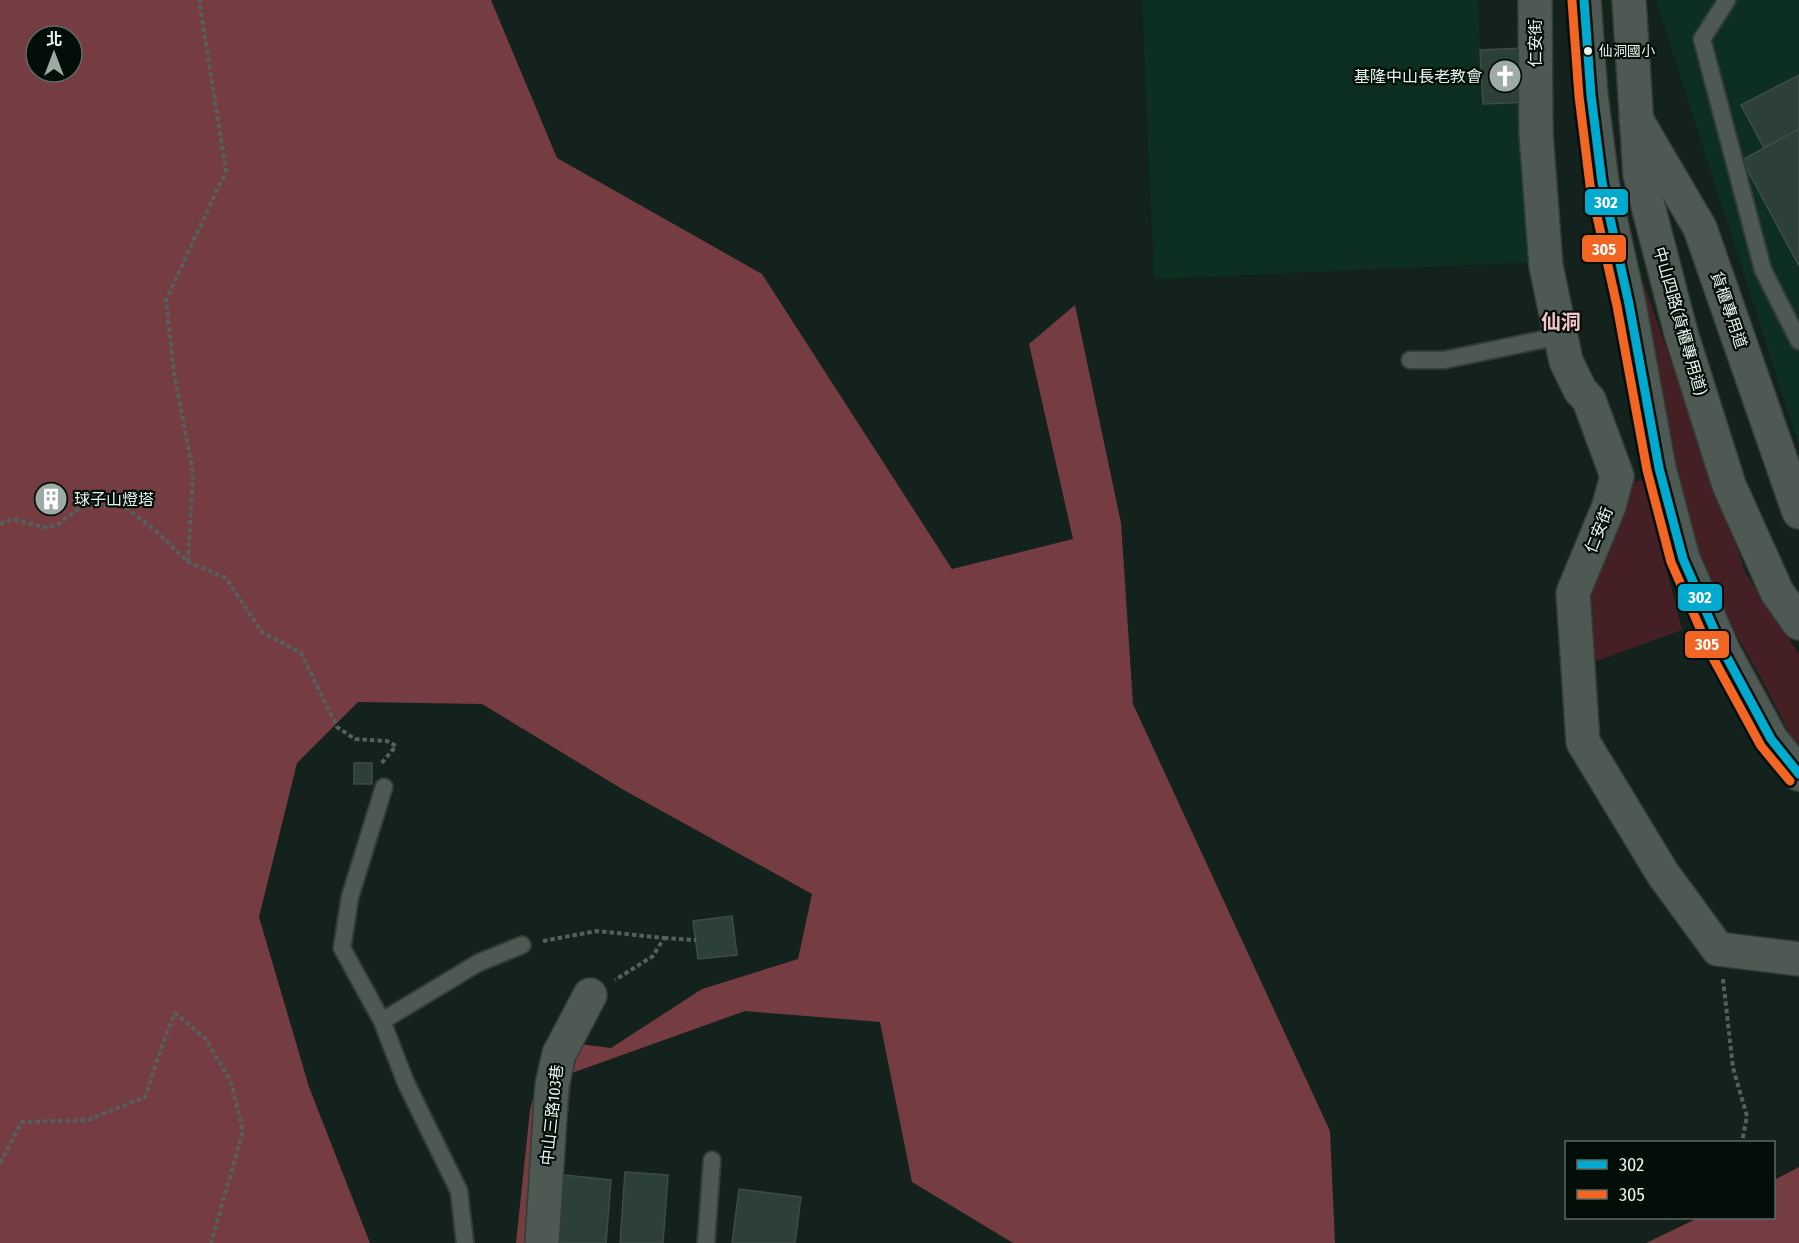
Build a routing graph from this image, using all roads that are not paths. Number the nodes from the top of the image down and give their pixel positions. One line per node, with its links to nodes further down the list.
1 (1535, 0): 6 (street, 仁安街)
2 (1584, 0): 11 (street)
3 (1629, 0): 5 (street, 中山四路(貨櫃專用道))
4 (1727, 0): 7 (lane)
5 (1636, 119): 9 (street, 貨櫃專用道); 10 (street, 中山四路(貨櫃專用道))
6 (1560, 336): 8 (lane); 14 (street, 仁安街)
7 (1799, 341)
8 (1410, 360)
9 (1799, 512)
10 (1799, 623)
11 (1799, 774)
12 (384, 787): 16 (lane)
13 (522, 945): 16 (lane)
14 (1799, 959)
15 (590, 995): 19 (street, 中山三路103巷)
16 (381, 1021): 18 (lane)
17 (712, 1160): 20 (lane)
18 (465, 1243)
19 (542, 1243)
20 (706, 1243)

